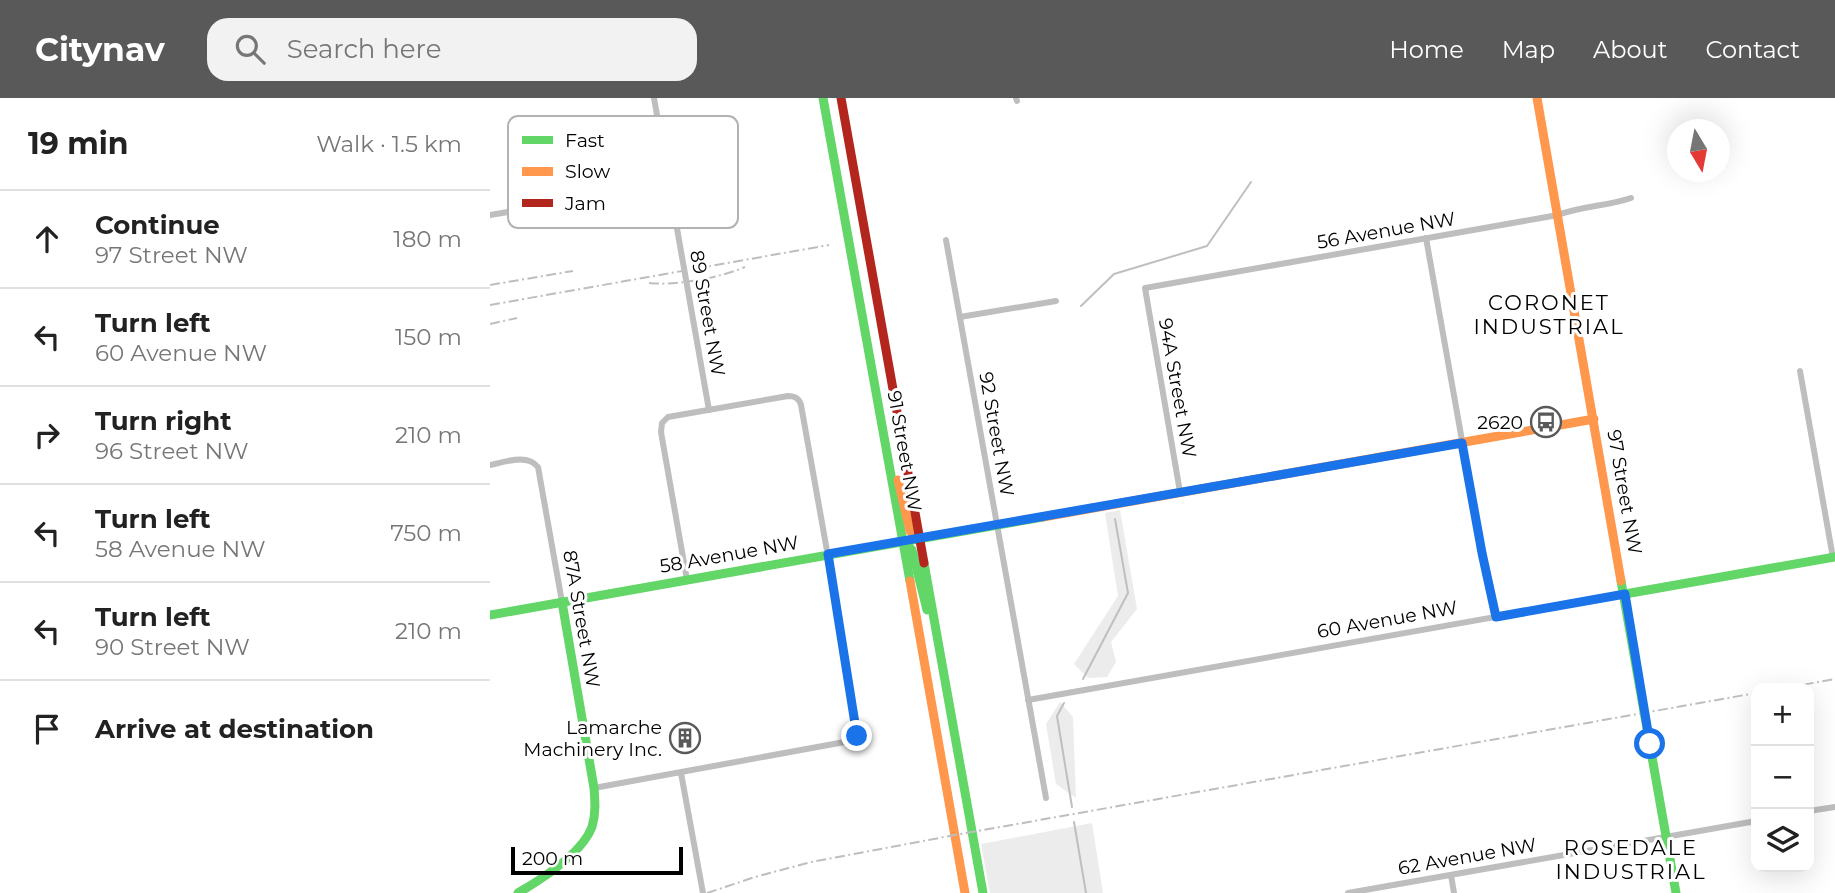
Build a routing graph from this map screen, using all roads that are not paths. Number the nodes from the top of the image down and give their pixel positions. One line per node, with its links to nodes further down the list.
1 (654, 98): 5 (street, 89 Street NW)
2 (823, 98): 20 (street, 91 Street NW)
3 (1537, 98): 9 (street, 97 Street NW)
4 (841, 99): 24 (street, 91 Street NW)
5 (657, 116)
6 (1632, 198): 9 (street, 56 Avenue NW)
7 (508, 212): 8 (street)
8 (490, 215)
9 (1558, 215): 11 (street, 56 Avenue NW); 18 (street, 97 Street NW)
10 (676, 228): 17 (street, 89 Street NW)
11 (1426, 238): 13 (street, 56 Avenue NW); 19 (street)
12 (946, 240): 15 (street, 92 Street NW)
13 (1145, 288): 22 (street, 94A Street NW)
14 (1056, 301): 15 (street)
15 (960, 317): 23 (street, 92 Street NW)
16 (1800, 371): 27 (street)
17 (709, 410): 26 (street); 28 (street)
18 (1594, 419): 19 (street, 58 Avenue NW); 29 (street, 97 Street NW)
19 (1462, 443): 22 (street, 58 Avenue NW); 32 (street)
20 (887, 446): 24 (street); 25 (street, 91 Street NW)
21 (490, 465): 30 (street, 87A Street NW)
22 (1180, 492): 23 (street, 58 Avenue NW)
23 (998, 525): 24 (street, 58 Avenue NW); 34 (street, 92 Street NW)
24 (919, 538): 25 (street, 58 Avenue NW); 33 (street, 91 Street NW)
25 (903, 541): 26 (street, 58 Avenue NW); 33 (street); 45 (street, 91 Street NW)
26 (828, 554): 28 (street, 58 Avenue NW); 35 (street)
27 (1834, 558): 29 (street, 60 Avenue NW)
28 (687, 580): 30 (street, 58 Avenue NW)
29 (1625, 594): 32 (street, 60 Avenue NW); 41 (street, 97 Street NW)
30 (562, 602): 31 (street, 58 Avenue NW); 36 (street, 87A Street NW)
31 (490, 615)
32 (1496, 617): 34 (street, 60 Avenue NW)
33 (938, 641): 46 (street, 91 Street NW)
34 (1028, 700): 37 (street, 92 Street NW)
35 (681, 773): 36 (street); 44 (street)
36 (594, 788): 43 (street, 87A Street NW)
37 (1046, 799)
38 (1835, 807): 39 (street)
39 (1814, 810)
40 (1751, 822): 41 (street, 62 Avenue NW)
41 (1666, 837): 42 (street, 62 Avenue NW); 49 (street, 97 Street NW)
42 (1451, 875): 47 (street, 62 Avenue NW); 48 (street)
43 (518, 893)
44 (703, 893)
45 (965, 893)
46 (983, 893)
47 (1348, 893)
48 (1454, 893)
49 (1676, 893)

